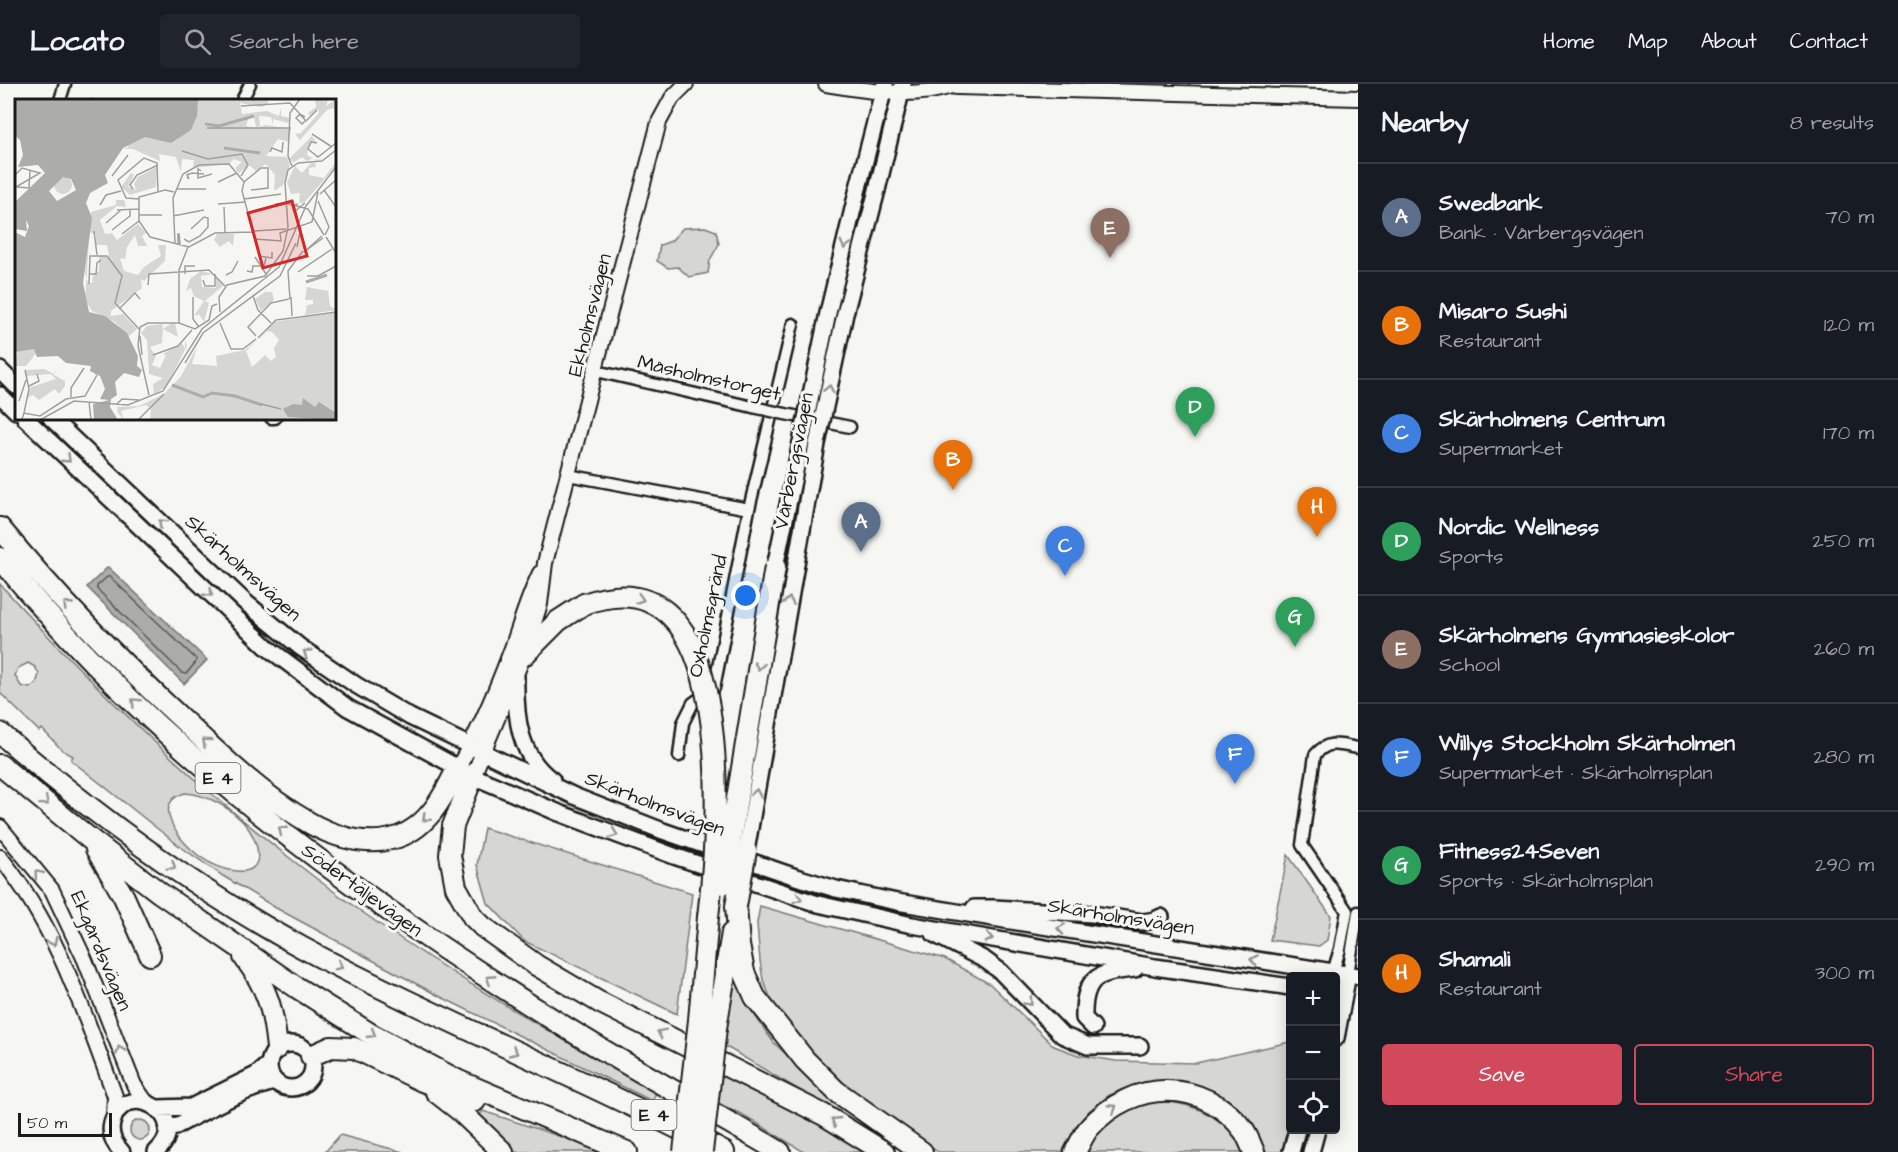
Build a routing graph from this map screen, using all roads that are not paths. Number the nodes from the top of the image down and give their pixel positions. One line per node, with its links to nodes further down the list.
1 (65, 84): 9 (street)
2 (250, 84): 10 (street)
3 (686, 84): 13 (street, Ekholmsvägen)
4 (826, 84): 6 (street)
5 (944, 85): 7 (street); 8 (street)
6 (884, 88): 7 (street); 25 (main road, Vårbergsvägen, one-way to 25, bridge)
7 (902, 88): 39 (main road, Vårbergsvägen, one-way to 7, bridge)
8 (1358, 98)
9 (60, 99)
10 (242, 99)
11 (793, 324): 21 (street, Oxholmsgränd)
12 (0, 370): 14 (main road)
13 (596, 371): 19 (street, Måsholmstorget, bridge); 20 (street, Ekholmsvägen)
14 (15, 385)
15 (0, 395): 16 (main road)
16 (15, 410)
17 (27, 420): 35 (main road, Skärholmsvägen, one-way to 35)
18 (53, 420): 31 (main road, Skärholmsvägen, one-way to 18)
19 (850, 427)
20 (568, 476): 21 (street); 24 (street, Ekholmsvägen)
21 (749, 509): 32 (street, Oxholmsgränd)
22 (0, 528): 35 (highway, one-way to 22)
23 (0, 558): 73 (highway, Södertäljevägen / E 4, one-way to 23)
24 (545, 564): 26 (street, Ekholmsvägen); 31 (street, Ekholmsvägen)
25 (775, 567): 45 (highway, one-way to 45, bridge)
26 (524, 655): 27 (street, Ekholmsvägen); 45 (highway, one-way to 45, bridge)
27 (516, 676): 31 (street, Ekholmsvägen); 36 (main road)
28 (0, 718): 34 (highway)
29 (0, 733): 34 (highway, E 4)
30 (1358, 748): 50 (street)
31 (476, 750): 35 (street, Ekholmsvägen); 36 (main road, Skärholmsvägen)
32 (679, 756)
33 (0, 765): 38 (highway, one-way to 38)
34 (37, 765): 72 (highway, E 4, one-way to 72)
35 (465, 773): 46 (main road, Skärholmsvägen, one-way to 46); 74 (highway, one-way to 35)
36 (574, 796): 42 (main road, Skärholmsvägen)
37 (0, 827): 61 (street, Ekgårdsvägen, one-way to 37)
38 (90, 839): 47 (highway); 48 (highway)
39 (746, 851): 41 (highway, bridge)
40 (0, 857): 62 (street, Ekgårdsvägen, one-way to 62)
41 (736, 906): 53 (highway); 75 (highway)
42 (943, 910): 44 (main road); 50 (main road, Skärholmsvägen, one-way to 42)
43 (1358, 912): 50 (street)
44 (1161, 917)
45 (713, 918): 53 (highway)
46 (912, 925): 49 (main road, Skärholmsvägen, one-way to 49); 56 (main road, one-way to 56)
47 (235, 945): 57 (highway); 65 (highway, one-way to 65)
48 (150, 955)
49 (1155, 967): 51 (main road, Skärholmsvägen); 55 (main road)
50 (1342, 975): 52 (main road)
51 (1286, 986)
52 (1346, 996): 54 (main road)
53 (707, 1024): 70 (highway, bridge); 71 (highway, bridge)
54 (1338, 1026)
55 (1093, 1028)
56 (1140, 1046)
57 (273, 1056): 58 (main road); 60 (main road); 61 (main road)
58 (311, 1056): 59 (highway); 60 (main road)
59 (422, 1081): 65 (highway); 68 (highway)
60 (275, 1082): 66 (main road)
61 (152, 1105): 62 (main road); 66 (main road)
62 (114, 1116): 67 (main road)
63 (1296, 1134): 78 (main road)
64 (1316, 1134): 79 (main road)
65 (604, 1143): 69 (highway)
66 (163, 1144)
67 (122, 1152)
68 (503, 1152)
69 (627, 1152)
70 (684, 1152)
71 (702, 1152)
72 (724, 1152)
73 (780, 1152)
74 (885, 1152)
75 (922, 1152)
76 (1075, 1152): 77 (highway, one-way to 77)
77 (1254, 1152)
78 (1291, 1152)
79 (1311, 1152)

